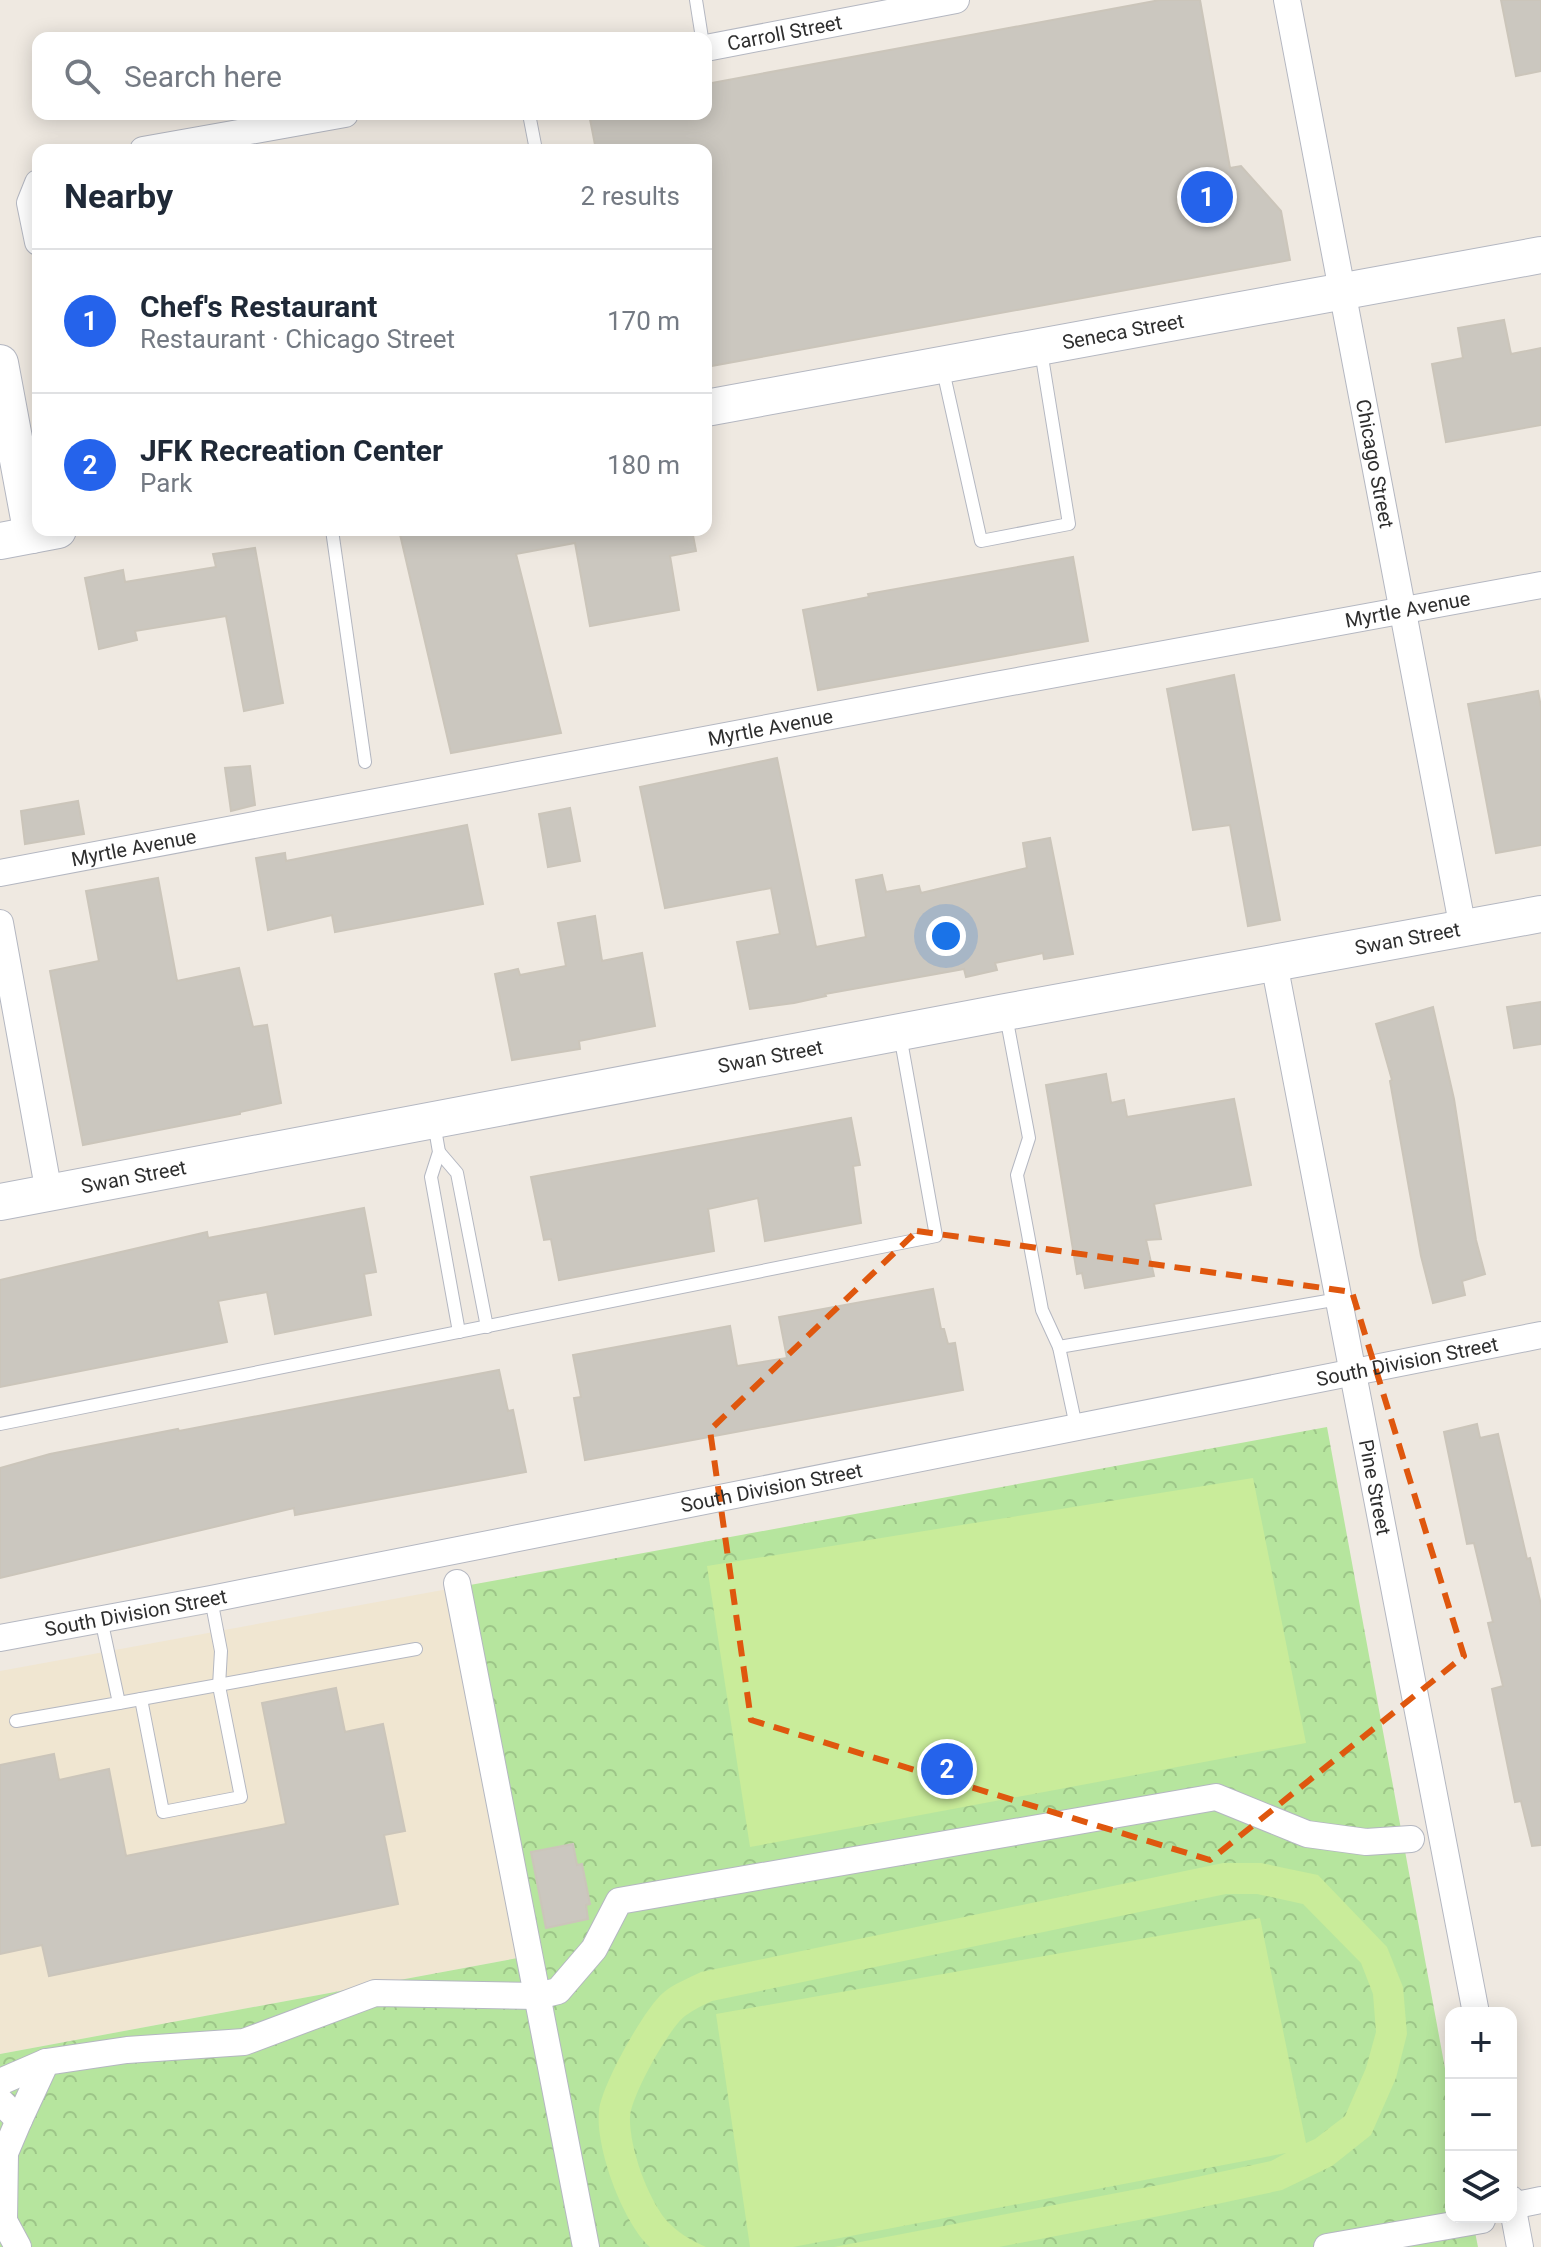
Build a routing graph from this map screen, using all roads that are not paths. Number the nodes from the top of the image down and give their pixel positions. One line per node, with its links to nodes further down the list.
1 (696, 0): 4 (lane)
2 (956, 0): 5 (street, Carroll Street)
3 (1287, 0): 11 (street, Chicago Street)
4 (701, 32)
5 (712, 47)
6 (311, 120): 8 (street)
7 (530, 120): 9 (lane)
8 (177, 144)
9 (535, 144)
10 (1541, 255): 11 (main road, Seneca Street)
11 (1341, 291): 12 (main road, Seneca Street); 19 (street, Chicago Street)
12 (1040, 345): 14 (main road, Seneca Street); 14 (lane)
13 (0, 363): 16 (main road)
14 (941, 363): 15 (main road, Seneca Street)
15 (712, 407)
16 (30, 535)
17 (333, 536): 20 (lane)
18 (1541, 585): 19 (street, Myrtle Avenue)
19 (1401, 609): 21 (street, Myrtle Avenue); 24 (street, Chicago Street)
20 (365, 762)
21 (0, 873)
22 (1541, 914): 24 (main road, Swan Street)
23 (0, 923): 29 (street)
24 (1463, 929): 25 (main road, Swan Street)
25 (1274, 963): 26 (main road, Swan Street); 31 (street, Pine Street)
26 (1006, 1012): 27 (main road, Swan Street); 35 (lane)
27 (900, 1032): 28 (main road, Swan Street); 32 (lane)
28 (436, 1136): 29 (main road, Swan Street); 32 (lane); 33 (lane)
29 (49, 1193): 30 (main road, Swan Street)
30 (0, 1202)
31 (1339, 1299): 35 (lane); 36 (street, Pine Street)
32 (487, 1327): 33 (lane)
33 (459, 1332): 37 (lane)
34 (1541, 1335): 36 (street, South Division Street)
35 (1059, 1347): 38 (lane)
36 (1352, 1371): 38 (street, South Division Street); 50 (street, Pine Street)
37 (0, 1424)
38 (1076, 1426): 40 (street, South Division Street)
39 (457, 1583): 49 (street)
40 (211, 1599): 41 (street, South Division Street); 44 (lane)
41 (101, 1619): 42 (street, South Division Street); 46 (lane)
42 (0, 1638)
43 (416, 1649): 44 (lane)
44 (219, 1686): 45 (lane); 45 (lane)
45 (141, 1699): 46 (lane)
46 (119, 1703): 47 (lane)
47 (16, 1721)
48 (1411, 1839): 49 (street)
49 (537, 1996): 51 (street); 60 (street)
50 (1475, 2007)
51 (46, 2062): 52 (street); 54 (street)
52 (0, 2082)
53 (0, 2101): 54 (street)
54 (19, 2120): 59 (street)
55 (1541, 2200): 56 (street)
56 (1517, 2202)
57 (1465, 2223): 61 (street)
58 (1516, 2223): 62 (street)
59 (18, 2247)
60 (586, 2247)
61 (1327, 2247)
62 (1520, 2247)

